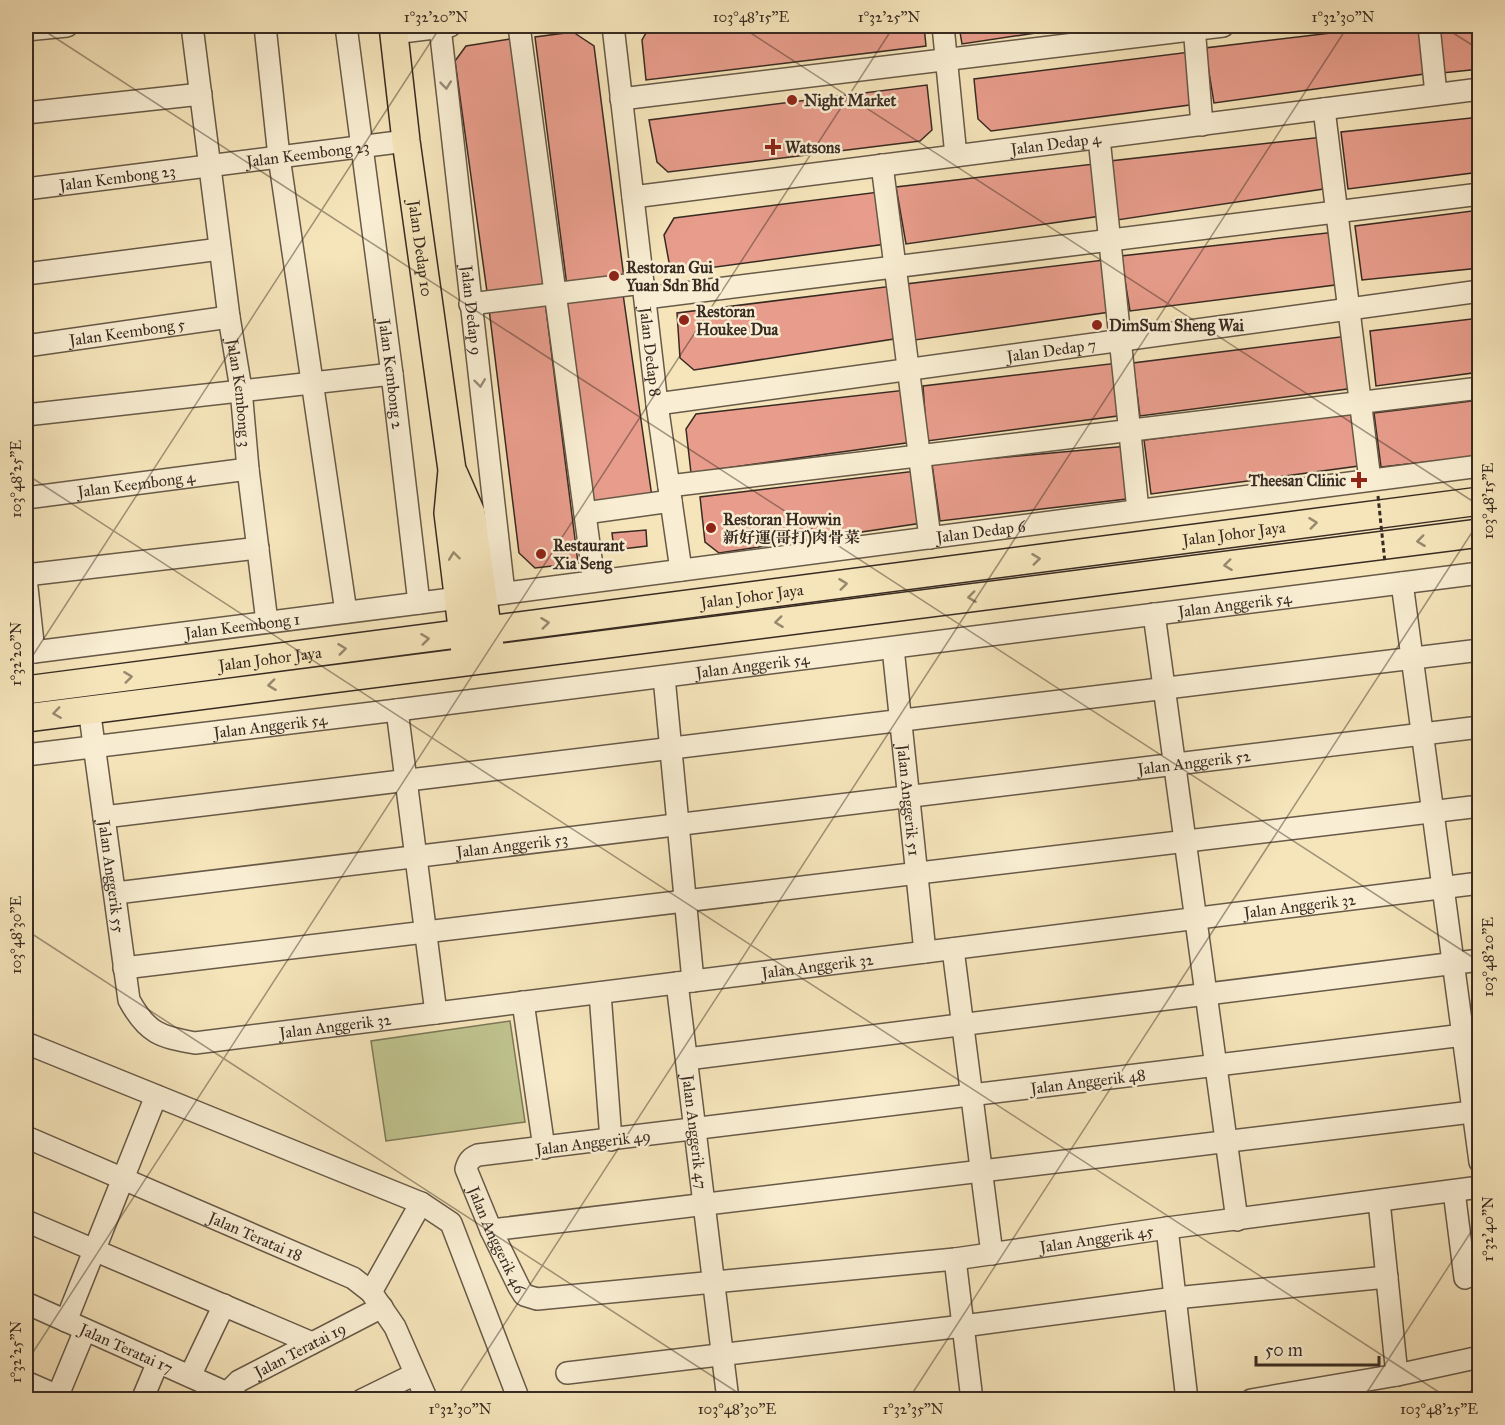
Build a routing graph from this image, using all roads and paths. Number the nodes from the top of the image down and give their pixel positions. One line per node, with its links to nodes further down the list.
1 (67, 26): 13 (street)
2 (192, 26): 16 (street, Jalan Kembong 3)
3 (265, 26): 26 (street)
4 (346, 26): 24 (street, Jalan Kembong 2)
5 (445, 26): 12 (street); 40 (street, Jalan Dedap 9, one-way to 40)
6 (519, 26): 39 (street)
7 (613, 26): 18 (street, Jalan Dedap 8)
8 (943, 26): 14 (street)
9 (1223, 26): 11 (street)
10 (1429, 26): 17 (street)
11 (1194, 27): 14 (street); 21 (street)
12 (393, 29): 23 (main road, Jalan Dedap 10)
13 (26, 30)
14 (946, 60): 18 (street); 25 (street)
15 (1479, 89): 17 (street, Jalan Dedap 4)
16 (201, 94): 20 (street); 27 (street, Jalan Kembong 3)
17 (1436, 94): 19 (street, Jalan Dedap 4)
18 (621, 99): 31 (street, Jalan Dedap 8)
19 (1324, 109): 21 (street, Jalan Dedap 4); 32 (street)
20 (26, 113)
21 (1202, 125): 22 (street, Jalan Dedap 4)
22 (1099, 138): 25 (street, Jalan Dedap 4); 33 (street)
23 (406, 141): 24 (street, Jalan Keembong 23); 72 (main road, Jalan Dedap 10)
24 (362, 147): 26 (street, Jalan Keembong 23); 46 (street, Jalan Kembong 2)
25 (956, 156): 28 (street, Jalan Dedap 4)
26 (279, 157): 27 (street, Jalan Keembong 23); 47 (street)
27 (209, 165): 29 (street, Jalan Kembong 23); 34 (street, Jalan Kembong 3)
28 (882, 165): 31 (street, Jalan Dedap 4); 35 (street)
29 (26, 189)
30 (1479, 194): 32 (street)
31 (633, 197): 37 (street, Jalan Dedap 8)
32 (1337, 212): 33 (street); 41 (street)
33 (1110, 240): 35 (street); 43 (street)
34 (220, 249): 36 (street); 42 (street, Jalan Kembong 3)
35 (895, 267): 37 (street); 45 (street)
36 (26, 274)
37 (644, 290): 39 (street); 51 (street, Jalan Dedap 8)
38 (1479, 291): 41 (street, Jalan Dedap 7)
39 (555, 294): 40 (street); 62 (street)
40 (470, 304): 72 (street, Jalan Dedap 9, one-way to 72)
41 (1349, 309): 43 (street, Jalan Dedap 7); 50 (street)
42 (229, 317): 44 (street, Jalan Keembong 5); 49 (street, Jalan Kembong 3)
43 (1120, 340): 45 (street, Jalan Dedap 7); 53 (street)
44 (26, 346)
45 (908, 369): 51 (street, Jalan Dedap 7); 54 (street)
46 (392, 374): 47 (street); 73 (street, Jalan Kembong 2)
47 (313, 382): 49 (street); 74 (street)
48 (1479, 388): 50 (street)
49 (241, 389): 52 (street); 56 (street, Jalan Kembong 3)
50 (1360, 403): 53 (street); 57 (street)
51 (657, 404): 58 (street, Jalan Dedap 8)
52 (26, 415)
53 (1130, 430): 54 (street); 61 (street)
54 (919, 456): 58 (street); 64 (street)
55 (1479, 466): 57 (street, Jalan Dedap 6)
56 (248, 469): 59 (street, Jalan Keembong 4); 65 (street, Jalan Kembong 3)
57 (1374, 488): 61 (street, Jalan Dedap 6); 66 (path, bridge)
58 (670, 494): 62 (street); 67 (street, Jalan Dedap 8)
59 (26, 498)
60 (1479, 501): 77 (main road, Jalan Johor Jaya, one-way to 60)
61 (1138, 510): 64 (street, Jalan Dedap 6)
62 (585, 513): 70 (street)
63 (1479, 533): 82 (main road, Jalan Johor Jaya, one-way to 82)
64 (930, 538): 67 (street, Jalan Dedap 6)
65 (258, 548): 69 (street); 76 (street, Jalan Kembong 3)
66 (1385, 563)
67 (681, 570): 70 (street, Jalan Dedap 6)
68 (1479, 573): 71 (street, Jalan Anggerik 54)
69 (26, 577): 80 (street)
70 (594, 581): 72 (street, Jalan Dedap 6)
71 (1402, 583): 75 (street, Jalan Anggerik 54); 81 (street)
72 (482, 596): 73 (street, Jalan Keembong 1); 77 (main road, Jalan Dedap 10)
73 (419, 603): 74 (street, Jalan Keembong 1)
74 (346, 612): 76 (street, Jalan Keembong 1)
75 (1154, 614): 78 (street, Jalan Anggerik 54); 84 (street)
76 (267, 622): 80 (street, Jalan Keembong 1)
77 (475, 632): 82 (main road, Jalan Dedap 10); 85 (main road, Jalan Johor Jaya, one-way to 77)
78 (893, 648): 83 (street, Jalan Anggerik 54); 89 (street, Jalan Anggerik 51)
79 (1479, 650): 81 (street)
80 (30, 652)
81 (1412, 658): 84 (street); 91 (street)
82 (479, 659): 86 (main road, Jalan Johor Jaya, one-way to 86)
83 (664, 676): 87 (street, Jalan Anggerik 54); 93 (street, Jalan Anggerik 47)
84 (1165, 688): 89 (street); 95 (street)
85 (26, 690)
86 (89, 708): 88 (main road, Jalan Johor Jaya, one-way to 88); 92 (street, Jalan Anggerik 55)
87 (397, 710): 92 (street, Jalan Anggerik 54); 96 (street)
88 (26, 718)
89 (901, 720): 93 (street); 97 (street, Jalan Anggerik 51)
90 (1479, 726): 91 (street, Jalan Anggerik 52)
91 (1423, 734): 95 (street, Jalan Anggerik 52); 99 (street)
92 (94, 747): 94 (street, Jalan Anggerik 54); 100 (street, Jalan Anggerik 55)
93 (671, 748): 96 (street); 101 (street, Jalan Anggerik 47)
94 (26, 755)
95 (1175, 764): 97 (street, Jalan Anggerik 52); 102 (street)
96 (406, 780): 100 (street); 103 (street)
97 (909, 796): 101 (street, Jalan Anggerik 53); 104 (street, Jalan Anggerik 51)
98 (1479, 806): 99 (street)
99 (1433, 811): 102 (street); 106 (street)
100 (104, 817): 107 (street, Jalan Anggerik 55)
101 (678, 824): 103 (street, Jalan Anggerik 53); 108 (street, Jalan Anggerik 47)
102 (1185, 841): 104 (street); 109 (street)
103 (416, 856): 107 (street, Jalan Anggerik 53); 110 (street)
104 (917, 873): 108 (street); 112 (street, Jalan Anggerik 51)
105 (1479, 883): 106 (street, Jalan Anggerik 32)
106 (1443, 887): 109 (street, Jalan Anggerik 32); 114 (street)
107 (116, 893): 115 (street, Jalan Anggerik 55)
108 (686, 900): 110 (street); 116 (street, Jalan Anggerik 47)
109 (1196, 918): 111 (street, Jalan Anggerik 32); 118 (street)
110 (426, 932): 115 (street); 120 (street)
111 (953, 949): 112 (street, Jalan Anggerik 32); 121 (street)
112 (925, 952): 116 (street, Jalan Anggerik 32)
113 (1479, 960): 114 (street)
114 (1453, 963): 118 (street); 123 (street)
115 (124, 968): 122 (street, Jalan Anggerik 55)
116 (685, 982): 117 (street, Jalan Anggerik 32); 125 (street, Jalan Anggerik 47)
117 (600, 993): 119 (street, Jalan Anggerik 32); 132 (street)
118 (1206, 994): 121 (street); 126 (street)
119 (523, 1002): 120 (street, Jalan Anggerik 32); 134 (street)
120 (436, 1013): 122 (street, Jalan Anggerik 32)
121 (963, 1025): 125 (street); 127 (street)
122 (156, 1033)
123 (1471, 1034): 126 (street, Jalan Anggerik 48); 129 (street)
124 (26, 1043): 128 (street)
125 (687, 1059): 130 (street, Jalan Anggerik 47)
126 (1216, 1065): 127 (street, Jalan Anggerik 48); 133 (street)
127 (972, 1095): 130 (street, Jalan Anggerik 48); 137 (street)
128 (156, 1096): 138 (street); 142 (street)
129 (1476, 1112): 133 (street); 136 (street)
130 (696, 1129): 132 (street, Jalan Anggerik 49); 143 (street, Jalan Anggerik 47)
131 (26, 1137): 138 (street, Jalan Teratai 18)
132 (611, 1140): 134 (street, Jalan Anggerik 49)
133 (1227, 1142): 137 (street); 144 (street)
134 (543, 1148): 135 (street, Jalan Anggerik 49)
135 (490, 1155): 147 (street, Jalan Anggerik 46)
136 (1479, 1162)
137 (982, 1172): 143 (street); 149 (street)
138 (124, 1179): 148 (street); 155 (street, Jalan Teratai 18)
139 (1479, 1187): 140 (street, Jalan Anggerik 45)
140 (1454, 1191): 141 (street, Jalan Anggerik 45); 152 (street)
141 (1379, 1201): 144 (street, Jalan Anggerik 45); 151 (street)
142 (421, 1203): 155 (street); 174 (street)
143 (705, 1205): 147 (street); 153 (street, Jalan Anggerik 47)
144 (1237, 1220): 146 (street, Jalan Anggerik 45)
145 (26, 1221): 148 (street)
146 (1167, 1228): 149 (street, Jalan Anggerik 45); 154 (street)
147 (491, 1230): 153 (street, Jalan Anggerik 46)
148 (95, 1249): 157 (street); 158 (street)
149 (992, 1254): 150 (street, Jalan Anggerik 45)
150 (955, 1259): 153 (street, Jalan Anggerik 45); 159 (street)
151 (1387, 1277): 154 (street); 166 (street)
152 (1465, 1278)
153 (714, 1281): 161 (street, Jalan Anggerik 47)
154 (1175, 1298): 159 (street); 177 (street)
155 (377, 1299): 160 (street, Jalan Teratai 19); 165 (street, Jalan Teratai 18)
156 (26, 1303): 158 (street, Jalan Teratai 17)
157 (224, 1305): 160 (street); 167 (street)
158 (76, 1326): 163 (street, Jalan Teratai 17); 170 (street)
159 (963, 1326): 161 (street); 176 (street)
160 (312, 1343): 169 (street, Jalan Teratai 19)
161 (723, 1355): 164 (street); 175 (street, Jalan Anggerik 47)
162 (1479, 1357): 166 (street)
163 (158, 1362): 167 (street, Jalan Teratai 17); 171 (street)
164 (567, 1373)
165 (415, 1374): 172 (street); 173 (street, Jalan Teratai 18)
166 (1397, 1375): 178 (street)
167 (190, 1376): 169 (street, Jalan Teratai 17)
168 (26, 1382): 170 (street)
169 (226, 1396)
170 (57, 1398)
171 (142, 1400)
172 (362, 1400)
173 (427, 1400)
174 (519, 1400)
175 (728, 1400)
176 (972, 1400)
177 (1187, 1400)
178 (1251, 1400)

